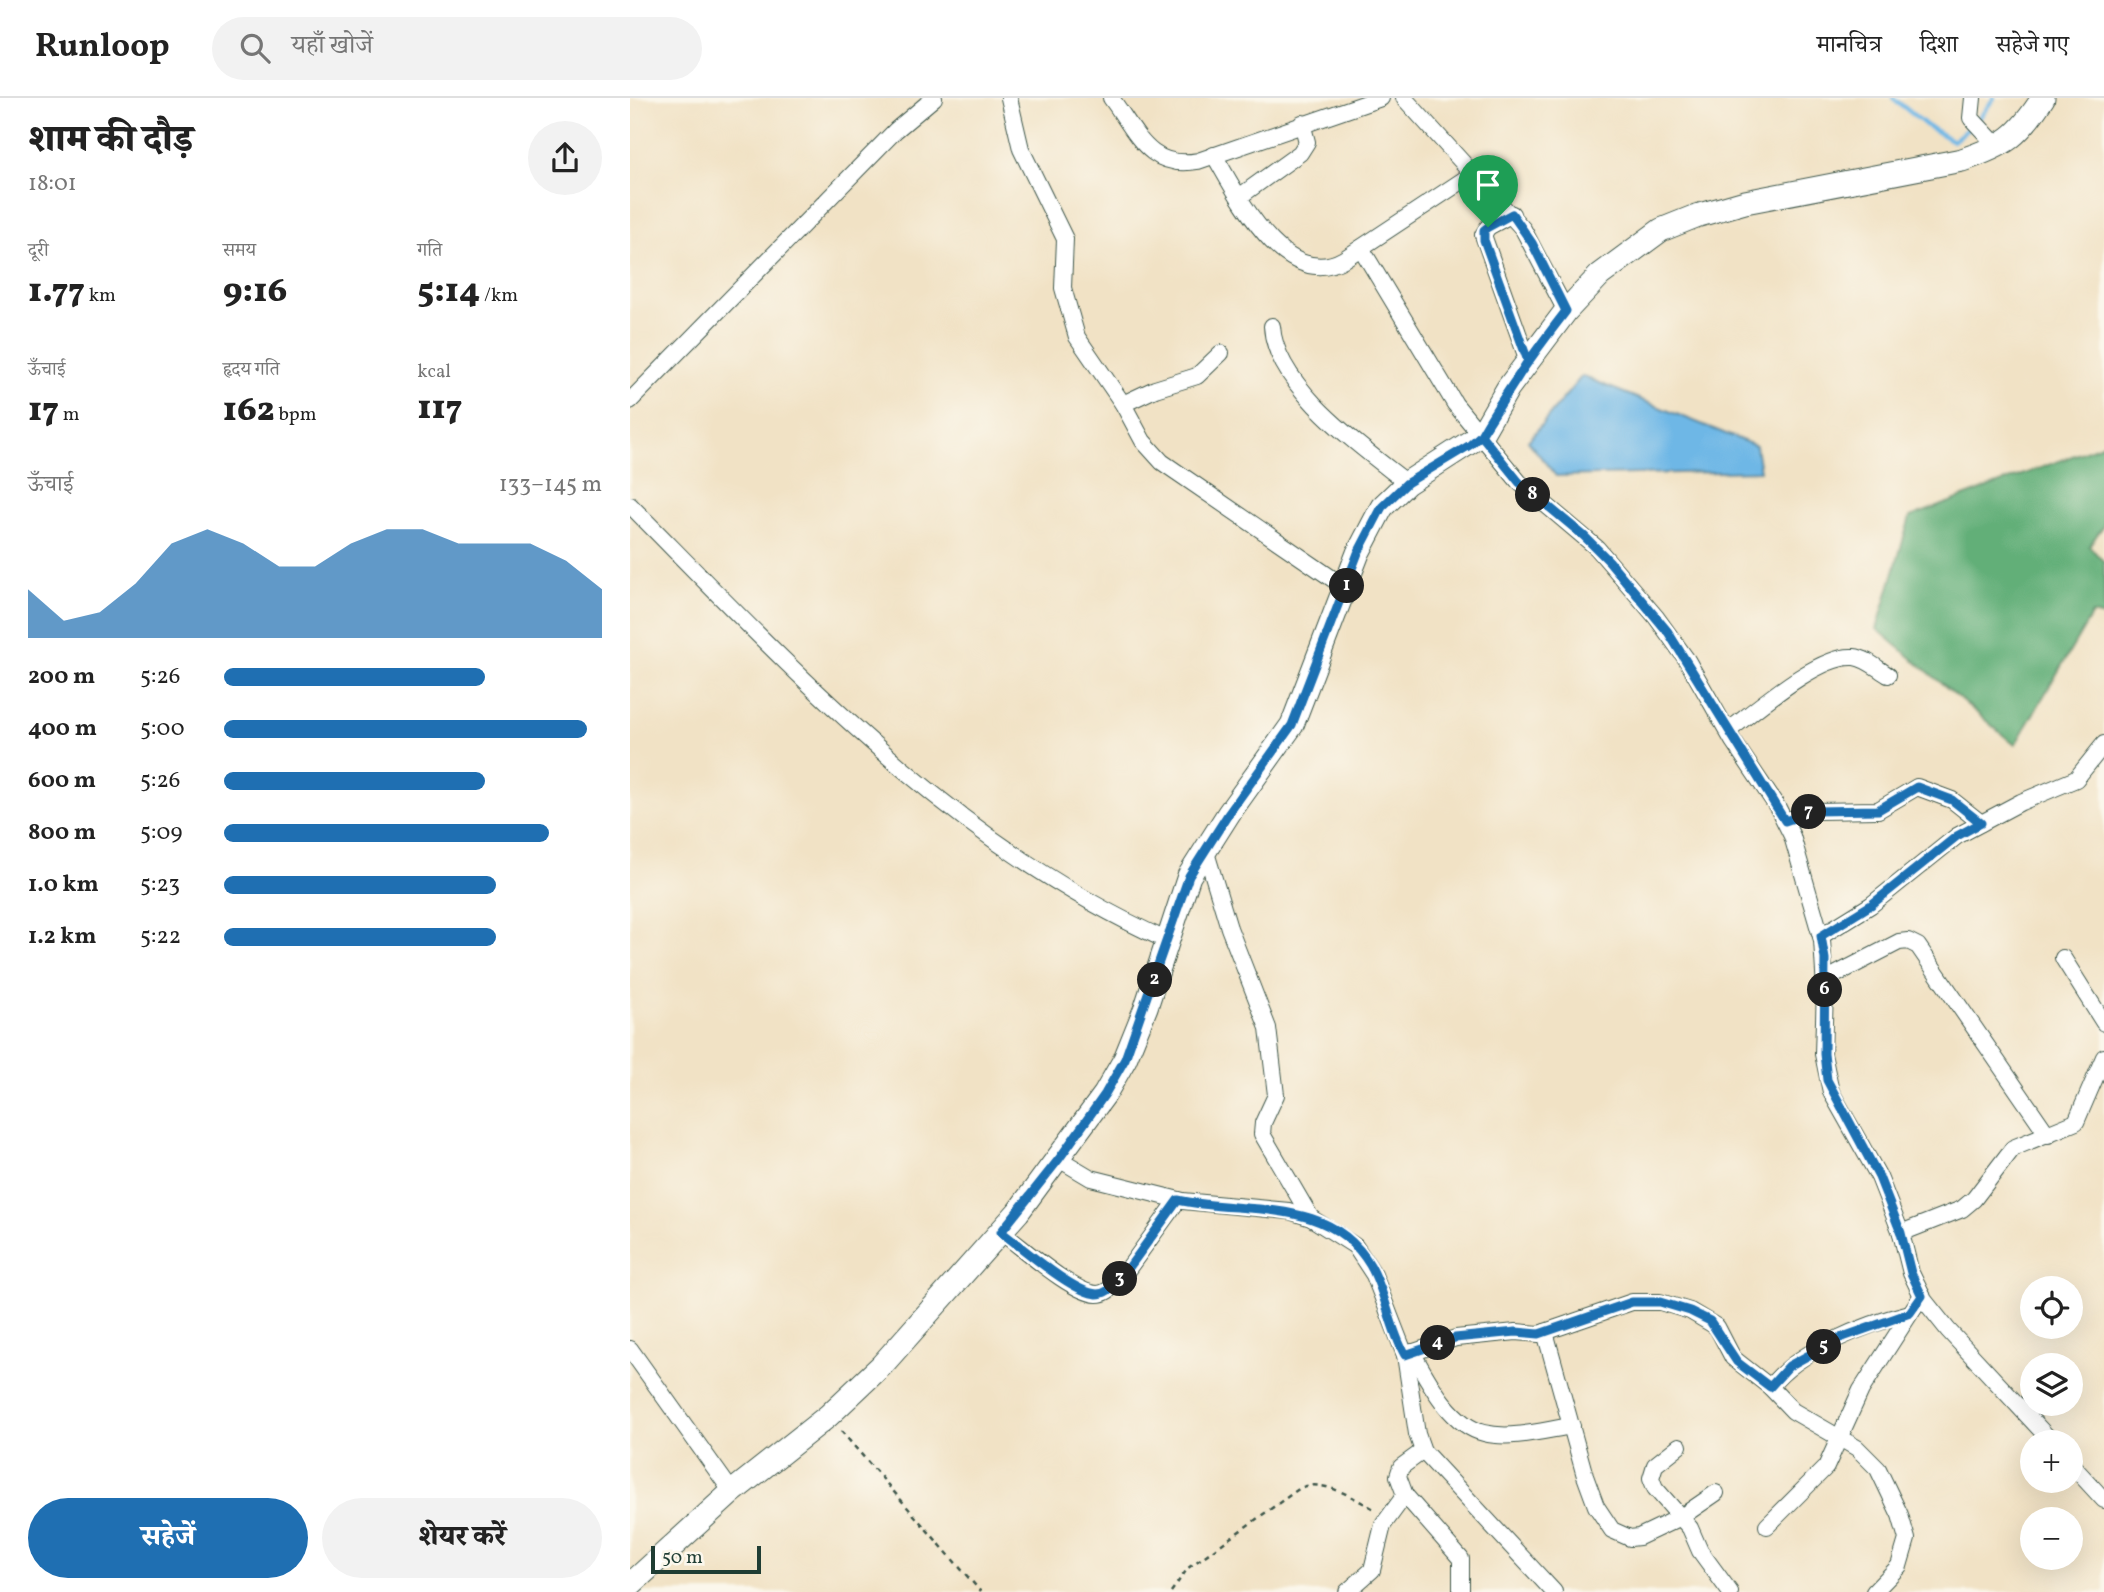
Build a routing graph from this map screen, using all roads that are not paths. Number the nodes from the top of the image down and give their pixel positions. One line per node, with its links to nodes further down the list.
1 (934, 98): 19 (street)
2 (1009, 98): 20 (street)
3 (1111, 98): 10 (street)
4 (1381, 98): 8 (street)
5 (1404, 98): 11 (street)
6 (1973, 98): 9 (street)
7 (2043, 98): 9 (street)
8 (1301, 123): 10 (street); 12 (street)
9 (1990, 140): 15 (street)
10 (1214, 155): 12 (street)
11 (1474, 173): 13 (street); 14 (street)
12 (1239, 197): 14 (street)
13 (1512, 214): 15 (street); 18 (street)
14 (1361, 248): 21 (street)
15 (1566, 311): 18 (street)
16 (1272, 326): 22 (street)
17 (1221, 353): 20 (street)
18 (1528, 361): 21 (street)
19 (630, 401)
20 (1123, 404): 24 (street)
21 (1481, 435): 22 (street); 26 (street)
22 (1407, 483): 24 (street)
23 (630, 505): 32 (street)
24 (1346, 589): 30 (street)
25 (1888, 675): 26 (street)
26 (1728, 731): 28 (street)
27 (2104, 744): 29 (street)
28 (1785, 821): 29 (street); 31 (street)
29 (1981, 823): 31 (street)
30 (1205, 849): 32 (street); 40 (street)
31 (1821, 936): 34 (street)
32 (1166, 940): 38 (street)
33 (2063, 958): 35 (street)
34 (1825, 979): 37 (street); 42 (street)
35 (2104, 1023)
36 (2104, 1057): 37 (street)
37 (2048, 1135): 42 (street)
38 (1059, 1159): 39 (street); 41 (street)
39 (1178, 1200): 40 (street); 41 (street)
40 (1311, 1218): 47 (street)
41 (1001, 1232): 55 (street)
42 (1901, 1233): 43 (street)
43 (1922, 1296): 44 (street); 50 (street)
44 (1910, 1313): 48 (street); 51 (street)
45 (1545, 1332): 47 (street); 48 (street); 49 (street)
46 (630, 1349): 55 (street)
47 (1409, 1354): 49 (street); 53 (street)
48 (1770, 1387): 51 (street)
49 (1572, 1426): 59 (street)
50 (2041, 1430)
51 (1838, 1438): 60 (street); 66 (street)
52 (1679, 1446): 59 (street)
53 (1423, 1451): 57 (street); 64 (street)
54 (2083, 1477): 58 (street)
55 (732, 1492): 61 (street)
56 (1716, 1493): 59 (street)
57 (1405, 1495): 62 (street); 63 (street)
58 (2104, 1500)
59 (1681, 1517): 65 (street)
60 (1767, 1525)
61 (630, 1585)
62 (1348, 1592)
63 (1461, 1592)
64 (1554, 1592)
65 (1730, 1592)
66 (1874, 1592)

